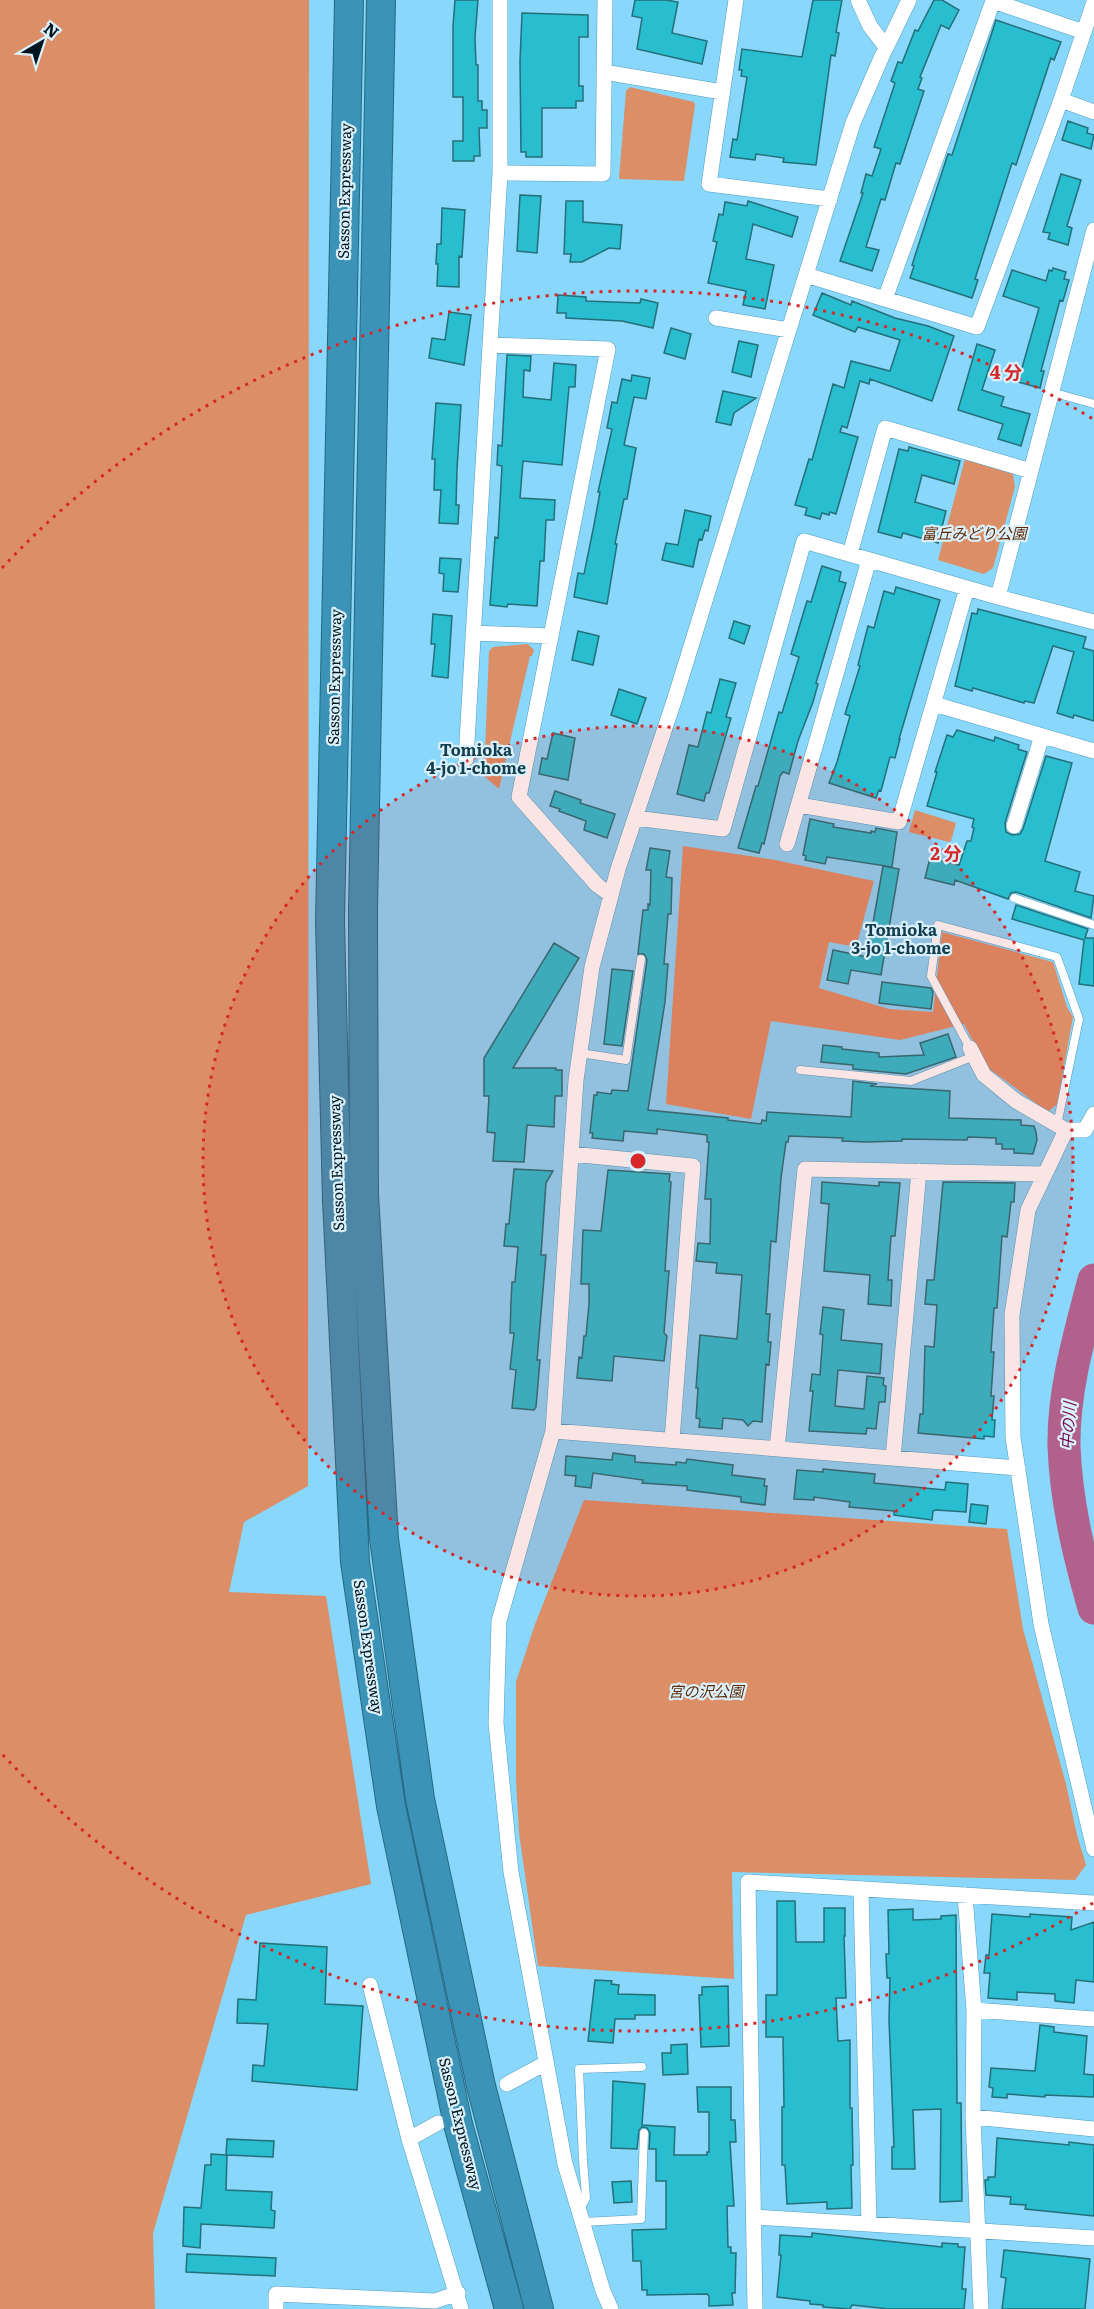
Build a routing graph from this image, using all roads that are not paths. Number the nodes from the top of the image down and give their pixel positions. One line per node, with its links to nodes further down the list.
1 (349, 0): 81 (highway, Sasson Expressway)
2 (381, 0): 82 (highway, Sasson Expressway)
3 (500, 0): 15 (street)
4 (605, 0): 11 (street)
5 (736, 0): 12 (street)
6 (858, 0): 10 (street)
7 (909, 0): 10 (street)
8 (1094, 2): 9 (street)
9 (1084, 32): 13 (street); 19 (street)
10 (886, 47): 16 (street)
11 (604, 72): 12 (street); 15 (street)
12 (722, 92): 16 (street)
13 (1061, 100): 14 (street); 19 (street)
14 (1094, 112)
15 (500, 173): 22 (street)
16 (830, 199): 18 (street)
17 (1094, 230): 23 (street)
18 (806, 275): 19 (street); 21 (street)
19 (885, 299)
20 (716, 318): 21 (street)
21 (789, 330): 38 (street)
22 (490, 345): 31 (street); 32 (street)
23 (1051, 392): 24 (lane); 25 (street)
24 (1094, 404)
25 (1031, 471): 26 (street); 29 (street)
26 (850, 554): 27 (street); 38 (street)
27 (869, 560): 28 (street); 37 (street)
28 (967, 588): 29 (street); 33 (street)
29 (998, 597): 30 (street)
30 (1094, 622)
31 (474, 633): 32 (street); 36 (street)
32 (551, 636): 41 (street)
33 (934, 704): 34 (street); 37 (street)
34 (1042, 736): 35 (street); 39 (street)
35 (1094, 751)
36 (466, 759)
37 (799, 805): 40 (street)
38 (635, 818): 41 (street)
39 (1014, 826)
40 (787, 844)
41 (611, 895): 46 (street)
42 (1014, 898): 43 (lane)
43 (1094, 925)
44 (640, 959): 46 (lane)
45 (972, 1052): 47 (lane); 49 (street); 49 (lane)
46 (580, 1053): 50 (street)
47 (800, 1070)
48 (1094, 1114): 49 (street)
49 (1062, 1127): 52 (street)
50 (571, 1154): 53 (street); 54 (street)
51 (919, 1171): 52 (street); 55 (street); 56 (street)
52 (1044, 1174): 57 (street)
53 (553, 1431): 54 (street); 65 (street)
54 (672, 1440): 55 (street)
55 (777, 1449): 56 (street)
56 (893, 1458): 57 (street)
57 (1018, 1468): 58 (street)
58 (1094, 1849)
59 (861, 1889): 60 (street); 74 (street); 75 (street)
60 (965, 1895): 61 (street); 63 (street)
61 (1094, 1904)
62 (370, 1985): 72 (street)
63 (974, 2010): 64 (street); 68 (street)
64 (1094, 2019)
65 (546, 2063): 67 (street); 73 (street)
66 (642, 2067): 73 (lane)
67 (507, 2085)
68 (973, 2117): 70 (street); 76 (street)
69 (438, 2123): 72 (street)
70 (1094, 2129)
71 (644, 2133): 73 (lane)
72 (409, 2139): 78 (street)
73 (581, 2216): 83 (street)
74 (754, 2217): 75 (street); 84 (street)
75 (869, 2224): 76 (street)
76 (977, 2230): 77 (street); 85 (street)
77 (1094, 2238)
78 (458, 2293): 79 (street); 80 (street)
79 (276, 2309)
80 (461, 2309)
81 (509, 2309)
82 (539, 2309)
83 (611, 2309)
84 (755, 2309)
85 (981, 2309)

